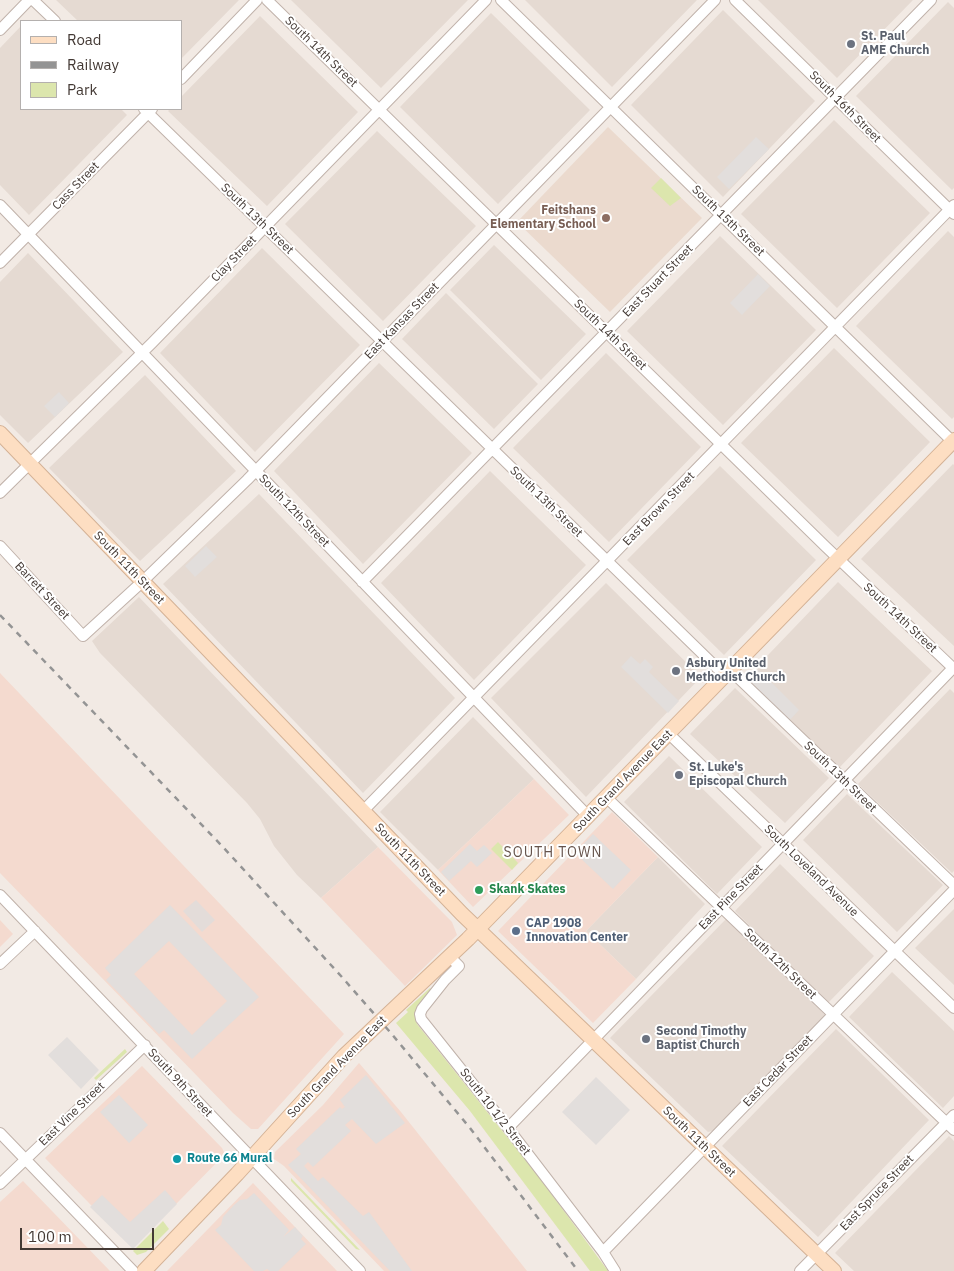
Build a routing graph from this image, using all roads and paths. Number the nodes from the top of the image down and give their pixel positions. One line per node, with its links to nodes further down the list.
1 (29, 0): 11 (street)
2 (33, 0): 10 (street)
3 (257, 0): 12 (street)
4 (267, 0): 16 (street, South 14th Street)
5 (486, 0): 16 (street, Clay Street)
6 (501, 0): 14 (street, South 15th Street)
7 (715, 0): 14 (street, East Kansas Street)
8 (735, 0): 13 (street, South 16th Street)
9 (931, 0): 13 (street, East Stuart Street)
10 (54, 20)
11 (0, 30)
12 (182, 78)
13 (836, 98): 18 (street, South 16th Street); 19 (street, East Stuart Street)
14 (611, 107): 19 (street, South 15th Street); 20 (street, East Kansas Street)
15 (148, 110): 21 (street, South 13th Street); 22 (street, Cass Street)
16 (379, 110): 20 (street, South 14th Street); 21 (street, Clay Street)
17 (0, 205): 22 (street, South 12th Street)
18 (953, 209): 24 (street, East Brown Street)
19 (722, 215): 24 (street, South 15th Street); 25 (street, East Stuart Street)
20 (496, 224): 25 (street, South 14th Street); 26 (street, East Kansas Street)
21 (265, 227): 26 (street, South 13th Street); 27 (street, Clay Street)
22 (29, 235): 23 (street, Cass Street); 27 (street, South 12th Street)
23 (0, 263)
24 (836, 327): 29 (street, South 15th Street); 30 (street, East Brown Street)
25 (608, 333): 30 (street, South 14th Street); 31 (street, East Stuart Street)
26 (382, 341): 31 (street, South 13th Street); 33 (street, East Kansas Street)
27 (142, 353): 32 (street, Clay Street); 33 (street, South 12th Street)
28 (0, 433): 32 (street, South 11th Street)
29 (954, 441): 36 (street, South Grand Avenue East)
30 (722, 445): 36 (street, South 14th Street); 37 (street, East Brown Street)
31 (493, 450): 37 (street, South 13th Street); 39 (street, East Stuart Street)
32 (30, 464): 34 (street, Clay Street); 38 (street, South 11th Street)
33 (255, 471): 38 (street, East Kansas Street); 39 (street, South 12th Street)
34 (0, 494)
35 (0, 546): 40 (street, Barrett Street)
36 (838, 559): 41 (street, South 14th Street); 42 (street, South Grand Avenue East)
37 (607, 562): 42 (street, South 13th Street); 43 (street, East Brown Street)
38 (142, 582): 40 (street, East Kansas Street); 47 (street, South 11th Street)
39 (362, 582): 43 (street, South 12th Street)
40 (83, 636)
41 (954, 668): 45 (street, East Pine Street)
42 (730, 670): 44 (street, South Grand Avenue East); 45 (street, South 13th Street)
43 (474, 698): 47 (street, East Brown Street); 48 (street, South 12th Street)
44 (669, 734): 46 (street, South Grand Avenue East); 49 (street, South Loveland Avenue)
45 (844, 780): 49 (street, East Pine Street); 50 (street, South 13th Street)
46 (607, 798): 48 (street, South Grand Avenue East); 53 (street, South 12th Street)
47 (363, 811): 54 (street, South 11th Street)
48 (588, 816): 54 (street, South Grand Avenue East)
49 (782, 844): 53 (street, East Pine Street); 56 (street, South Loveland Avenue)
50 (954, 885)
51 (954, 890): 56 (street, East Cedar Street)
52 (0, 895): 55 (street, South 9th Street)
53 (721, 907): 60 (street, South 12th Street); 61 (street, East Pine Street)
54 (477, 929): 57 (street, South Grand Avenue East); 61 (street, South 11th Street)
55 (35, 931): 58 (street); 62 (street, South 9th Street)
56 (895, 951): 59 (street, South Loveland Avenue); 60 (street, East Cedar Street)
57 (449, 956): 65 (street, South 10 1/2 Street); 68 (street, South Grand Avenue East)
58 (0, 964)
59 (954, 1008)
60 (834, 1015): 64 (street, South 12th Street); 67 (street, East Cedar Street)
61 (593, 1040): 65 (street, East Pine Street); 67 (street, South 11th Street)
62 (145, 1045): 68 (street, South 9th Street); 69 (street, East Vine Street)
63 (954, 1114): 64 (street, East Spruce Street)
64 (950, 1126): 72 (street, East Spruce Street)
65 (508, 1128): 71 (street, South 10 1/2 Street)
66 (0, 1133): 69 (street)
67 (705, 1148): 71 (street, East Cedar Street); 72 (street, South 11th Street)
68 (252, 1158): 74 (street, South Grand Avenue East); 75 (street, South 9th Street)
69 (25, 1160): 70 (street, East Vine Street); 73 (street)
70 (0, 1184)
71 (603, 1252): 76 (street, South 10 1/2 Street)
72 (817, 1254): 77 (street, East Spruce Street); 78 (street, South 11th Street)
73 (132, 1271)
74 (144, 1271)
75 (360, 1271)
76 (615, 1271)
77 (800, 1271)
78 (834, 1271)

